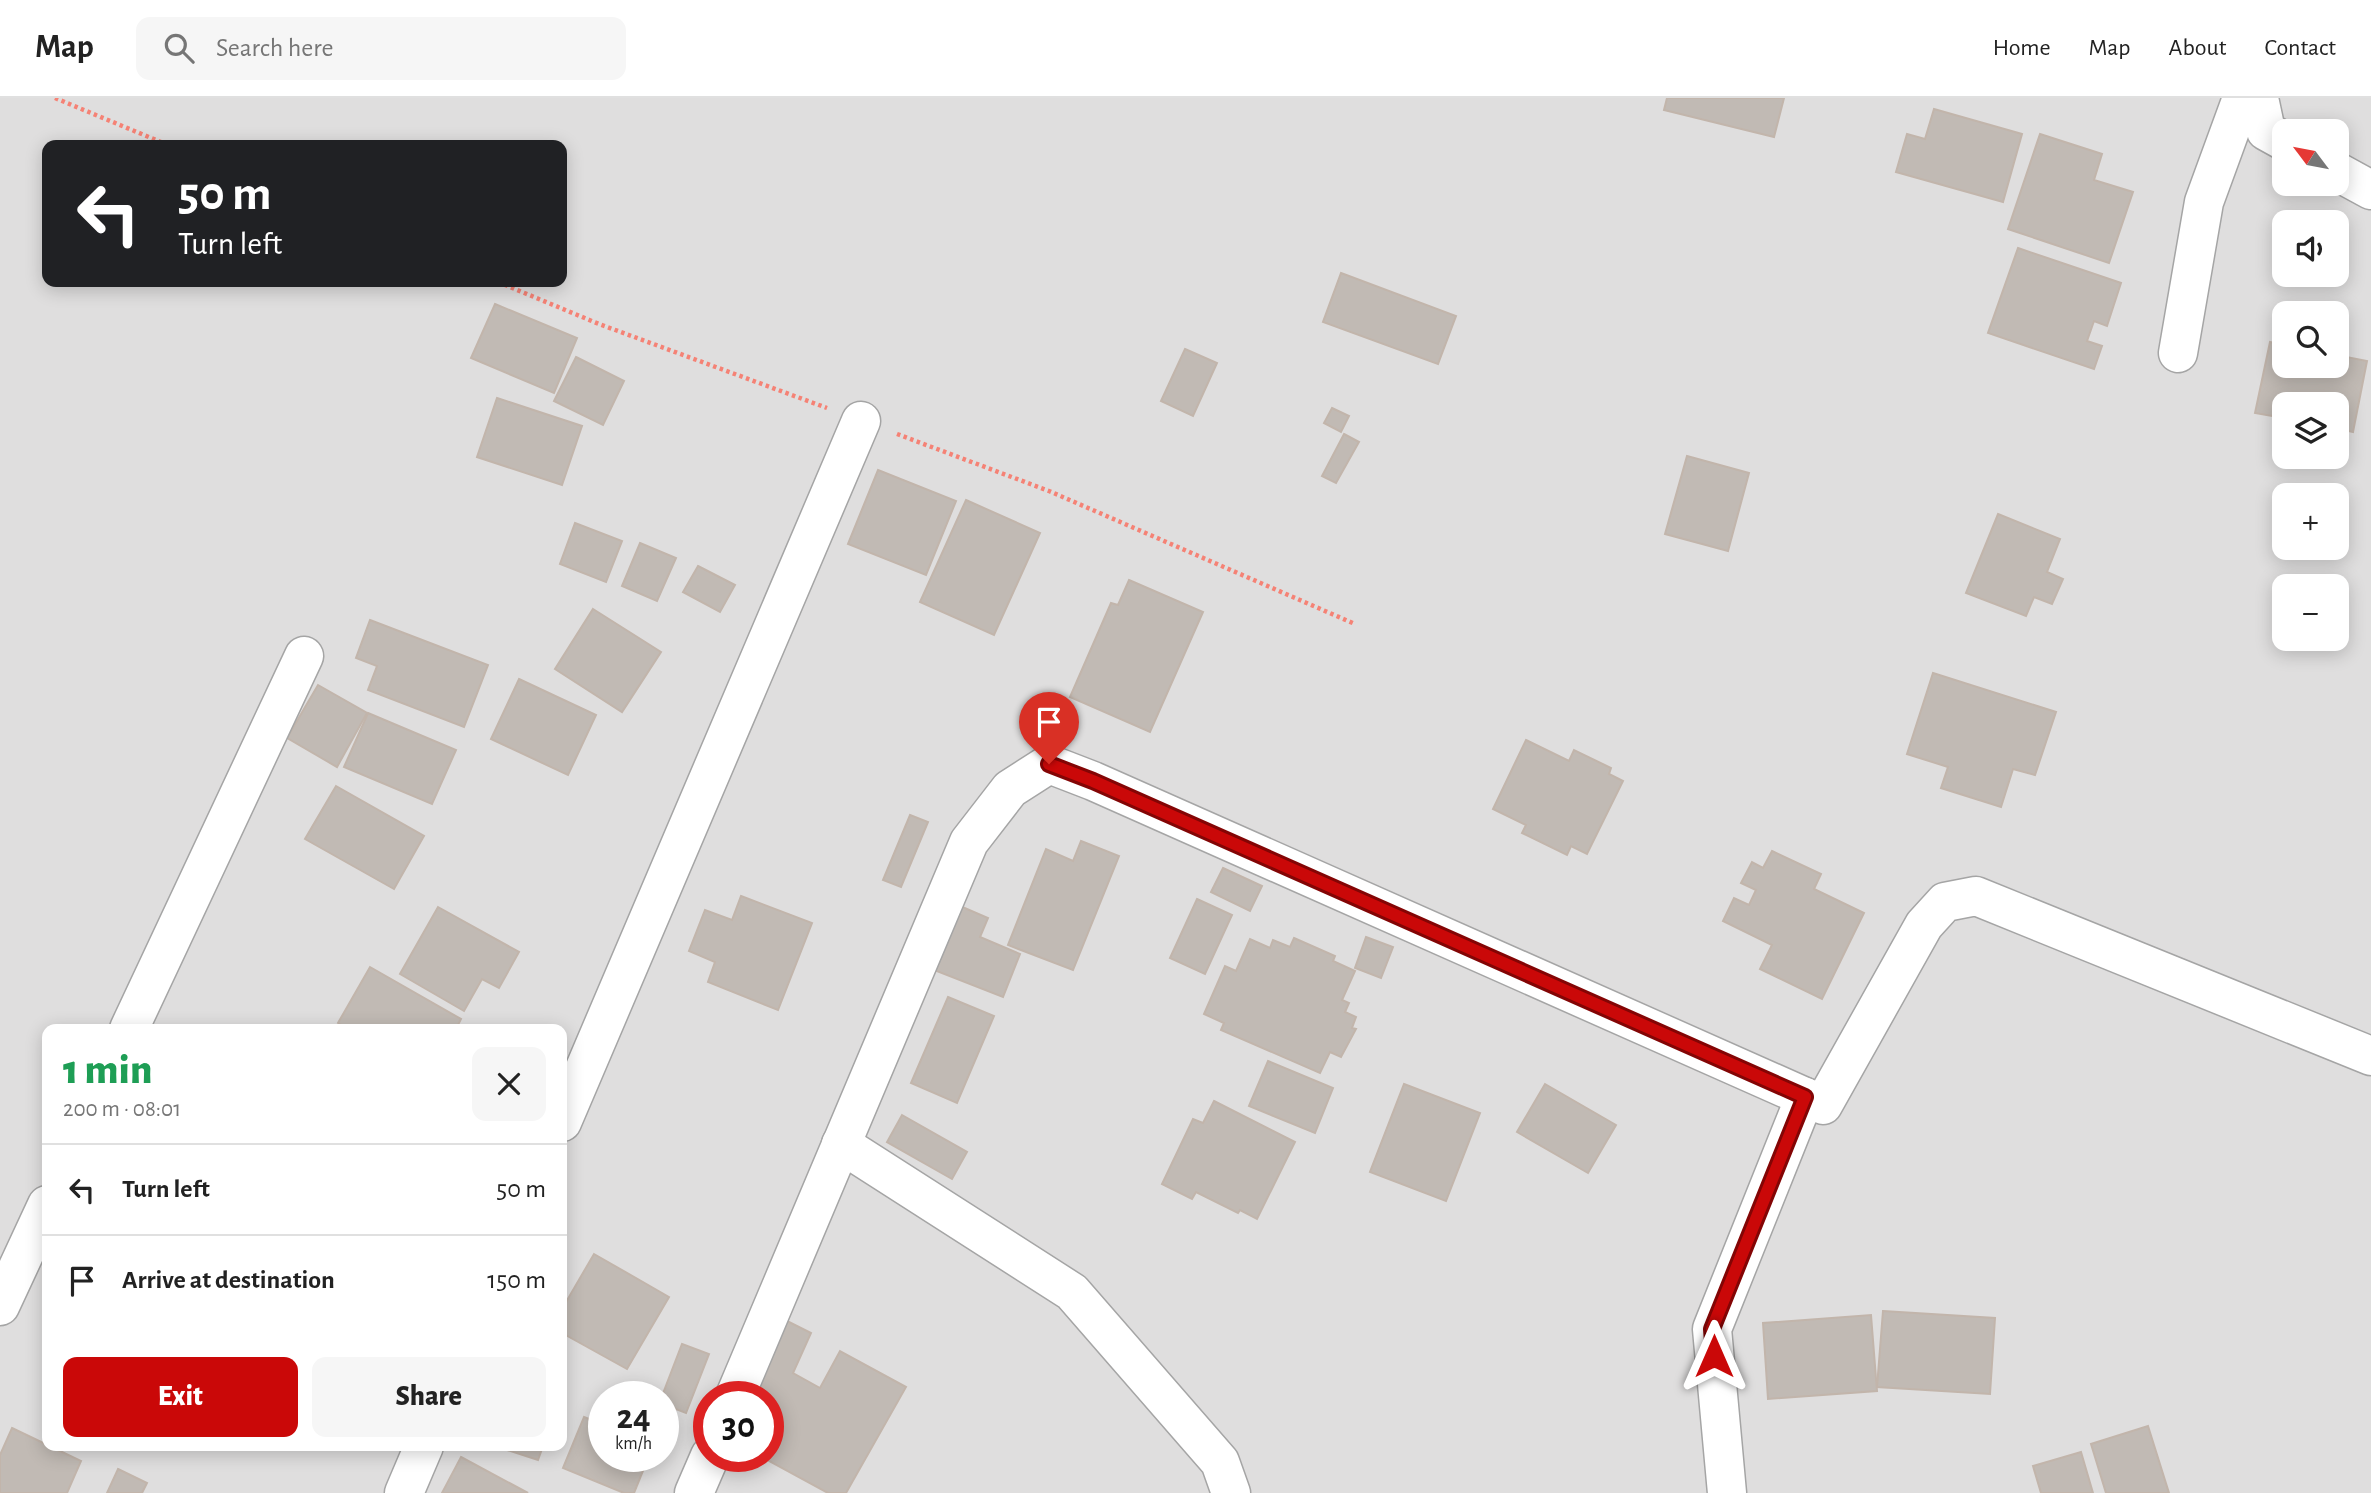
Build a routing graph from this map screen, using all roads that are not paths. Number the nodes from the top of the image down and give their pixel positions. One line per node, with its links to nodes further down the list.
1 (2242, 98): 6 (street)
2 (2259, 98): 3 (street)
3 (2272, 134)
4 (2349, 178): 5 (street)
5 (2371, 191)
6 (2178, 353)
7 (861, 421): 12 (street)
8 (304, 656): 9 (street)
9 (131, 1024)
10 (2371, 1056): 11 (street)
11 (1805, 1097): 13 (street); 22 (street)
12 (567, 1110)
13 (841, 1144): 16 (street); 21 (street)
14 (42, 1216): 15 (street)
15 (0, 1306)
16 (741, 1381)
17 (422, 1451): 19 (street)
18 (703, 1472): 20 (street)
19 (404, 1493)
20 (694, 1493)
21 (1231, 1493)
22 (1727, 1493)

